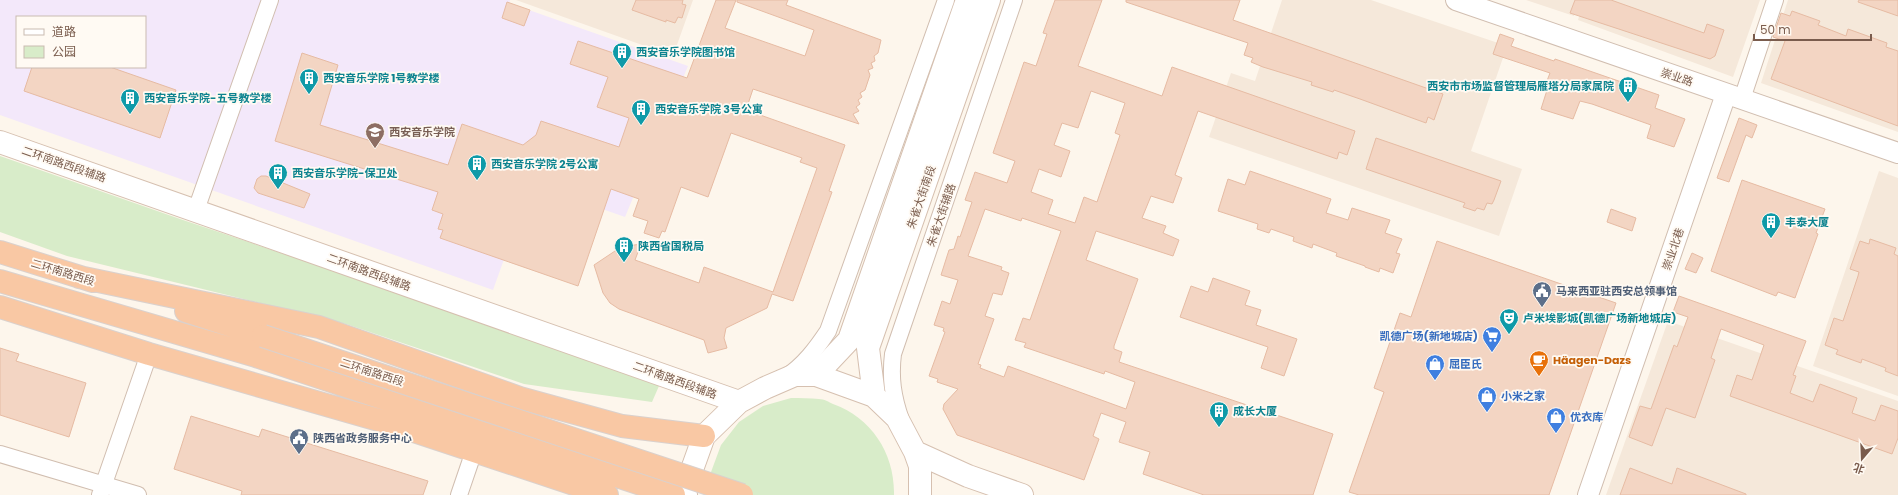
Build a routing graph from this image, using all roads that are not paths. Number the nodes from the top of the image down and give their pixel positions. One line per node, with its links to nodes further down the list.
1 (270, 0): 11 (street)
2 (946, 0): 19 (street)
3 (967, 0): 18 (main road, 朱雀大街南段)
4 (989, 0): 20 (main road, 朱雀大街南段)
5 (1014, 0): 23 (street, 朱雀大街辅路)
6 (1456, 0): 8 (street, 崇业路)
7 (1775, 0): 8 (street)
8 (1734, 96): 10 (street, 崇业路); 37 (street, 崇业北巷)
9 (0, 142): 11 (main road, 二环南路西段辅路)
10 (1898, 153)
11 (196, 210): 21 (main road, 二环南路西段辅路)
12 (0, 252): 13 (highway, 二环南路西段)
13 (79, 277): 16 (highway, 二环南路西段); 24 (highway)
14 (1, 281): 16 (highway, 二环南路西段); 22 (highway)
15 (0, 306): 17 (highway)
16 (260, 346): 32 (highway, 二环南路西段); 34 (highway, 二环南路西段, bridge)
17 (149, 354): 22 (highway); 28 (street)
18 (816, 375): 19 (main road); 20 (main road)
19 (775, 383): 21 (main road)
20 (874, 396): 23 (main road)
21 (739, 402): 24 (main road)
22 (396, 425): 25 (highway)
23 (904, 431): 26 (main road)
24 (704, 436): 33 (main road)
25 (474, 451): 30 (street); 31 (highway)
26 (915, 452): 35 (main road); 36 (main road)
27 (0, 454): 28 (street)
28 (102, 489): 29 (street)
29 (138, 495)
30 (459, 495)
31 (607, 495)
32 (674, 495)
33 (686, 495)
34 (742, 495)
35 (920, 495)
36 (1022, 495)
37 (1588, 495)

